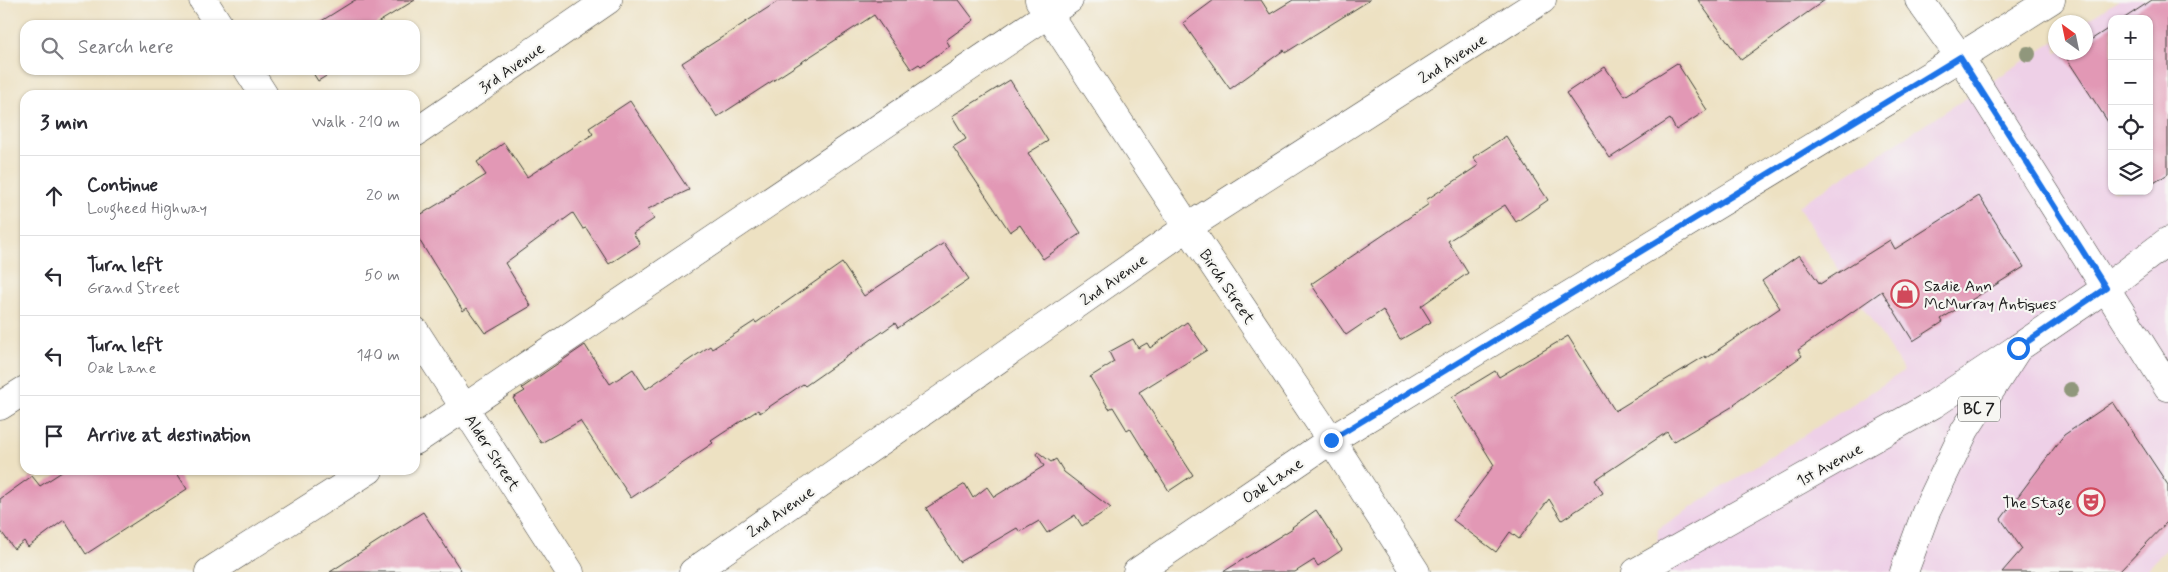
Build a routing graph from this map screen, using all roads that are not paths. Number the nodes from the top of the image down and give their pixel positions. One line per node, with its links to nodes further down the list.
1 (203, 0): 7 (street)
2 (608, 0): 11 (street, 3rd Avenue)
3 (1542, 0): 12 (street, 2nd Avenue)
4 (1919, 0): 8 (street)
5 (2051, 0): 8 (street, Oak Lane)
6 (1052, 4): 12 (street, Birch Street); 20 (street)
7 (216, 20)
8 (1960, 57): 14 (street); 22 (street, Oak Lane)
9 (251, 75): 10 (street)
10 (261, 90)
11 (420, 130)
12 (1188, 227): 22 (street, Birch Street); 26 (street, 2nd Avenue)
13 (2168, 241): 14 (street, BC 7)
14 (2106, 288): 16 (street, BC 7); 17 (street)
15 (420, 339): 20 (street, Alder Street)
16 (2018, 348): 29 (street, 1st Avenue); 30 (street, BC 7)
17 (2168, 387)
18 (20, 393): 19 (street)
19 (0, 406)
20 (465, 409): 21 (street); 25 (street, Alder Street)
21 (420, 437)
22 (1331, 440): 27 (street, Oak Lane); 28 (street, Birch Street)
23 (361, 475): 24 (street)
24 (209, 572)
25 (570, 572)
26 (693, 572)
27 (1137, 572)
28 (1416, 572)
29 (1636, 572)
30 (1904, 572)

